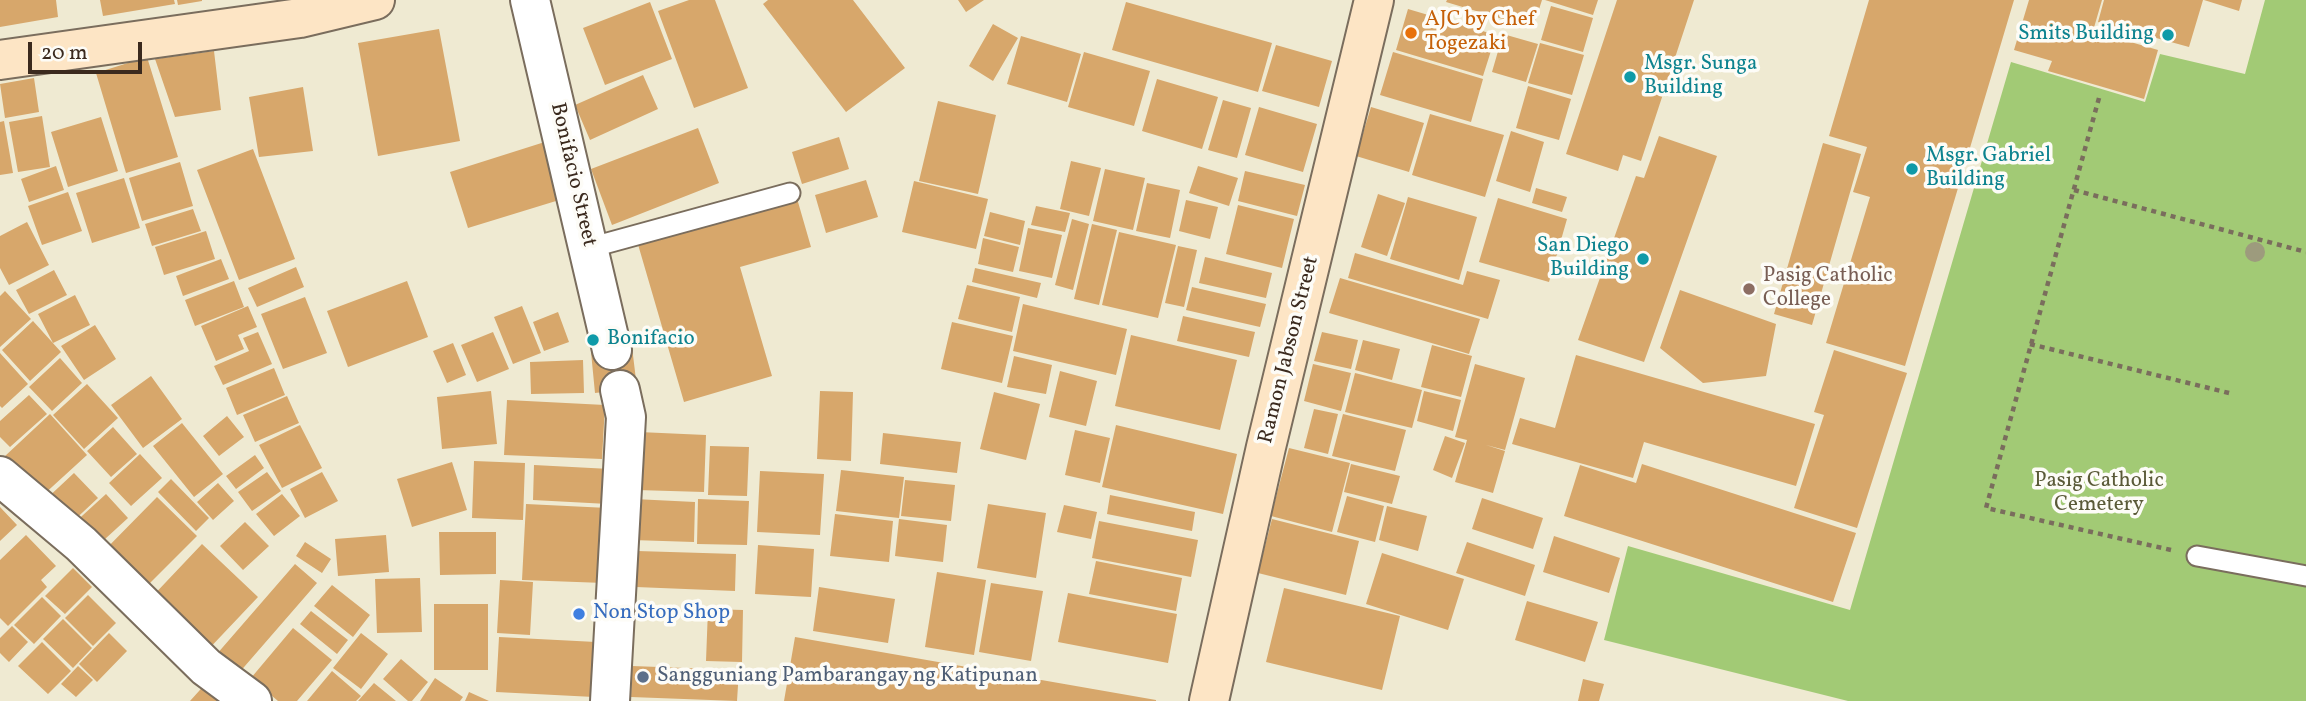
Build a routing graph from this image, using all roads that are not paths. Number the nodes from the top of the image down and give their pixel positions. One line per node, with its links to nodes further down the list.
1 (375, 0): 4 (main road)
2 (530, 0): 6 (street, Bonifacio Street)
3 (1374, 0): 14 (main road, Ramon Jabson Street)
4 (0, 60)
5 (790, 194): 6 (lane)
6 (589, 248): 7 (street, Bonifacio Street)
7 (612, 350)
8 (620, 390): 13 (street)
9 (0, 476): 12 (street)
10 (2197, 556): 11 (lane)
11 (2306, 576)
12 (252, 701)
13 (610, 701)
14 (1209, 701)

